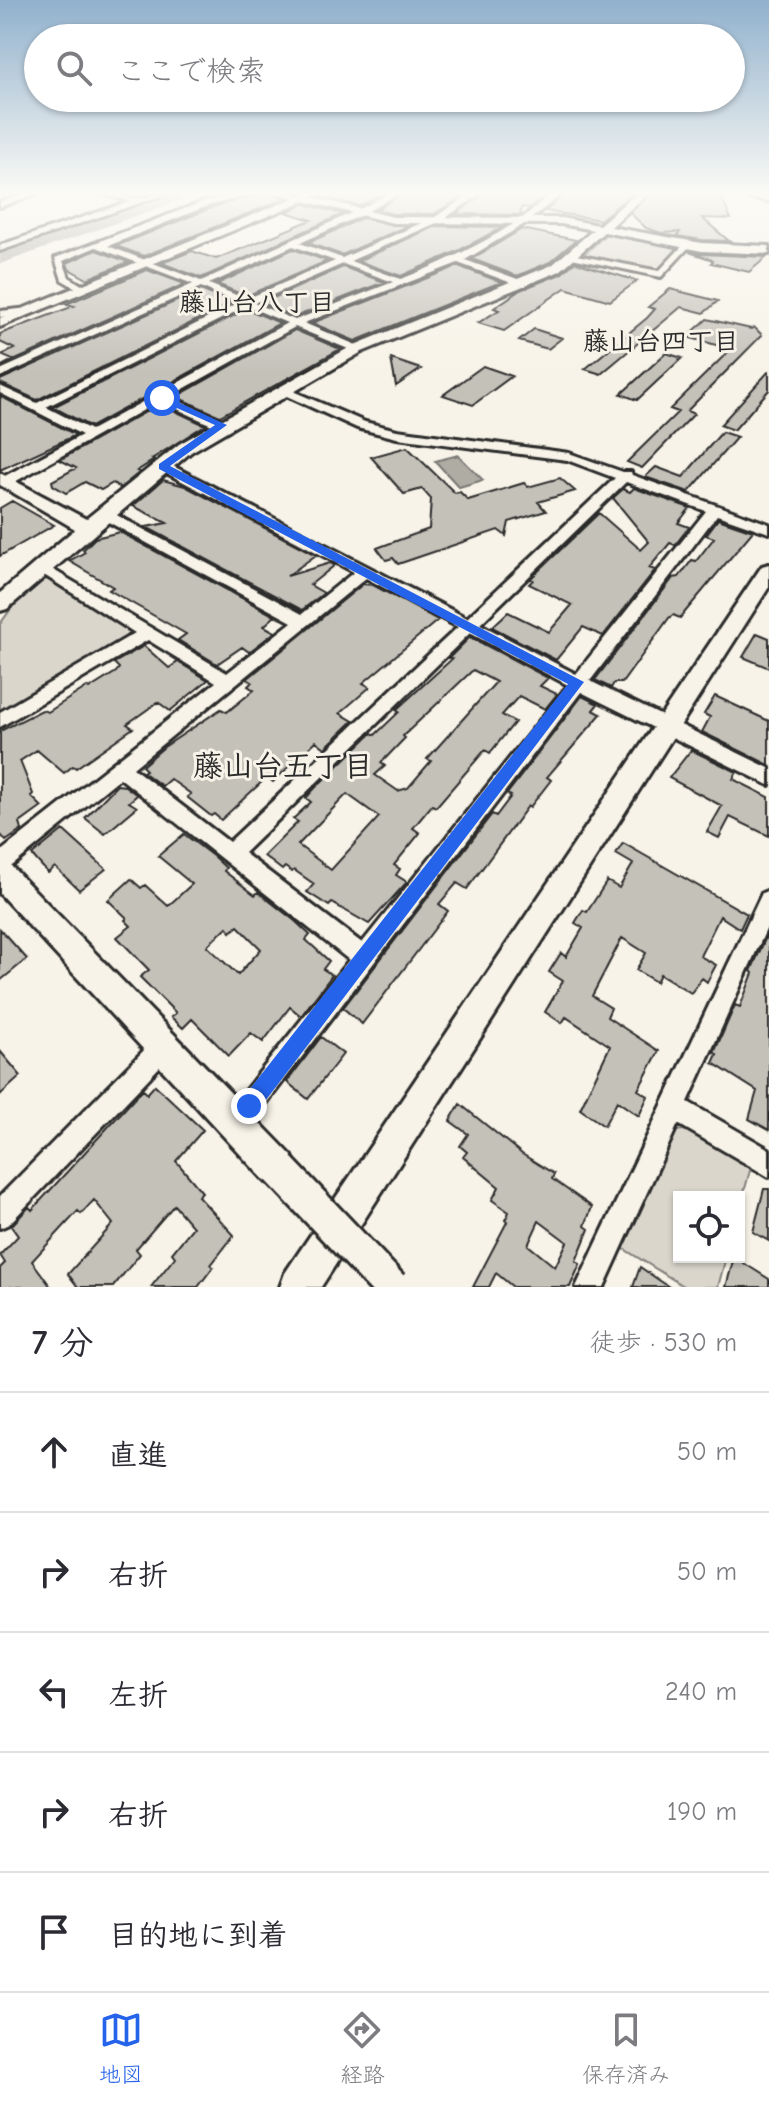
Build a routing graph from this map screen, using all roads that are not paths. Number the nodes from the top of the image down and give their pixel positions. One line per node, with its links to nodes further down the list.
1 (79, 252): 17 (street)
2 (118, 252): 13 (street)
3 (172, 252): 13 (street)
4 (273, 252): 15 (street)
5 (318, 252): 12 (street)
6 (363, 252): 12 (street)
7 (471, 252): 11 (street)
8 (577, 252): 10 (street)
9 (680, 252): 10 (street)
10 (571, 257): 16 (street)
11 (458, 260): 14 (street); 16 (street)
12 (343, 261): 14 (street); 18 (street)
13 (148, 262): 15 (street); 17 (street)
14 (402, 282): 22 (street)
15 (201, 284): 18 (street); 24 (street)
16 (523, 284): 23 (street)
17 (83, 289): 19 (street)
18 (246, 303): 22 (street); 28 (street)
19 (29, 311): 20 (street); 21 (street)
20 (0, 314)
21 (0, 323)
22 (295, 323): 23 (street); 27 (street)
23 (357, 349): 26 (street)
24 (0, 374)
25 (0, 389): 28 (street)
26 (284, 391): 29 (street); 32 (street)
27 (162, 398): 29 (street); 30 (street)
28 (38, 407): 30 (street)
29 (222, 425): 31 (street)
30 (92, 435): 33 (street)
31 (163, 466): 35 (street); 40 (street)
32 (626, 475): 34 (street); 43 (street)
33 (3, 480): 36 (street)
34 (715, 508): 37 (street); 46 (street)
35 (106, 515): 36 (street); 42 (street)
36 (87, 528): 38 (street)
37 (769, 529)
38 (40, 568): 41 (street); 44 (street)
39 (769, 571): 48 (street)
40 (364, 572): 42 (street); 43 (street)
41 (1, 599)
42 (303, 621): 45 (street)
43 (470, 626): 46 (street); 51 (street)
44 (147, 633): 45 (street); 47 (street)
45 (228, 681): 49 (street)
46 (577, 682): 48 (street); 55 (street)
47 (0, 720)
48 (667, 728): 50 (street); 61 (street)
49 (121, 769): 51 (street); 52 (street)
50 (769, 777)
51 (230, 854): 55 (street)
52 (0, 864)
53 (0, 874): 56 (street)
54 (766, 915): 57 (street)
55 (363, 957): 58 (street)
56 (164, 1046): 58 (street); 60 (street)
57 (674, 1107): 59 (street); 63 (street)
58 (237, 1121): 62 (street, bridge)
59 (769, 1164)
60 (0, 1215)
61 (299, 1287)
62 (391, 1287)
63 (590, 1287)

